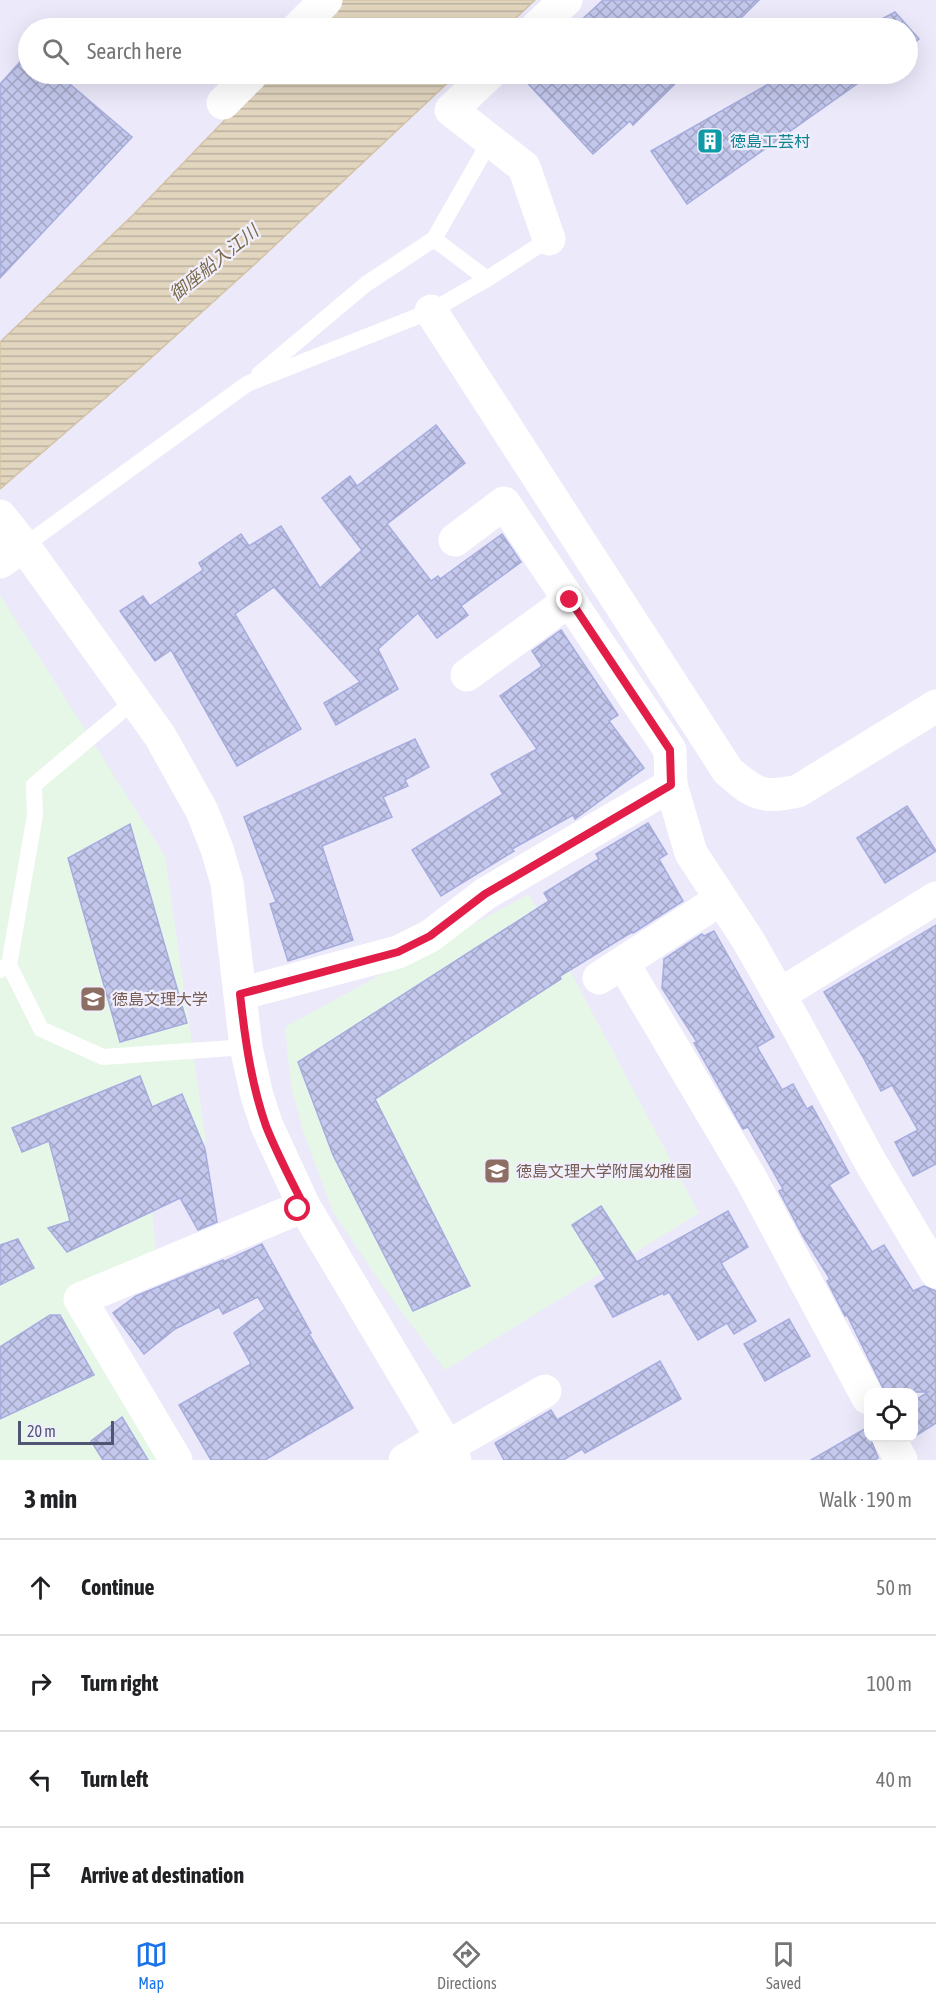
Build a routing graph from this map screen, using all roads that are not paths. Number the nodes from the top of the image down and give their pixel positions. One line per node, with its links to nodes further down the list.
1 (327, 0): 3 (street)
2 (566, 0): 4 (street)
3 (308, 18)
4 (547, 18)
5 (242, 84): 7 (street)
6 (478, 84): 8 (street)
7 (223, 103)
8 (490, 141): 9 (lane); 10 (street)
9 (434, 239): 11 (lane); 13 (lane)
10 (549, 239): 11 (lane)
11 (487, 279): 12 (lane)
12 (431, 311): 13 (lane); 20 (street)
13 (247, 384): 16 (lane)
14 (0, 516): 16 (street)
15 (455, 540): 17 (street)
16 (12, 554): 19 (street)
17 (570, 600): 18 (street); 21 (street)
18 (467, 675)
19 (135, 700): 24 (lane); 25 (street)
20 (936, 706)
21 (671, 785): 23 (street); 25 (street)
22 (936, 898): 26 (street)
23 (721, 899): 26 (street); 31 (street)
24 (4, 968): 27 (lane)
25 (240, 994): 27 (street)
26 (779, 995): 29 (street)
27 (246, 1047): 28 (street)
28 (304, 1206): 33 (street); 34 (street)
29 (936, 1272)
30 (545, 1391): 33 (street)
31 (864, 1391)
32 (892, 1442): 36 (street)
33 (448, 1448): 35 (street)
34 (176, 1460)
35 (405, 1460)
36 (901, 1460)

